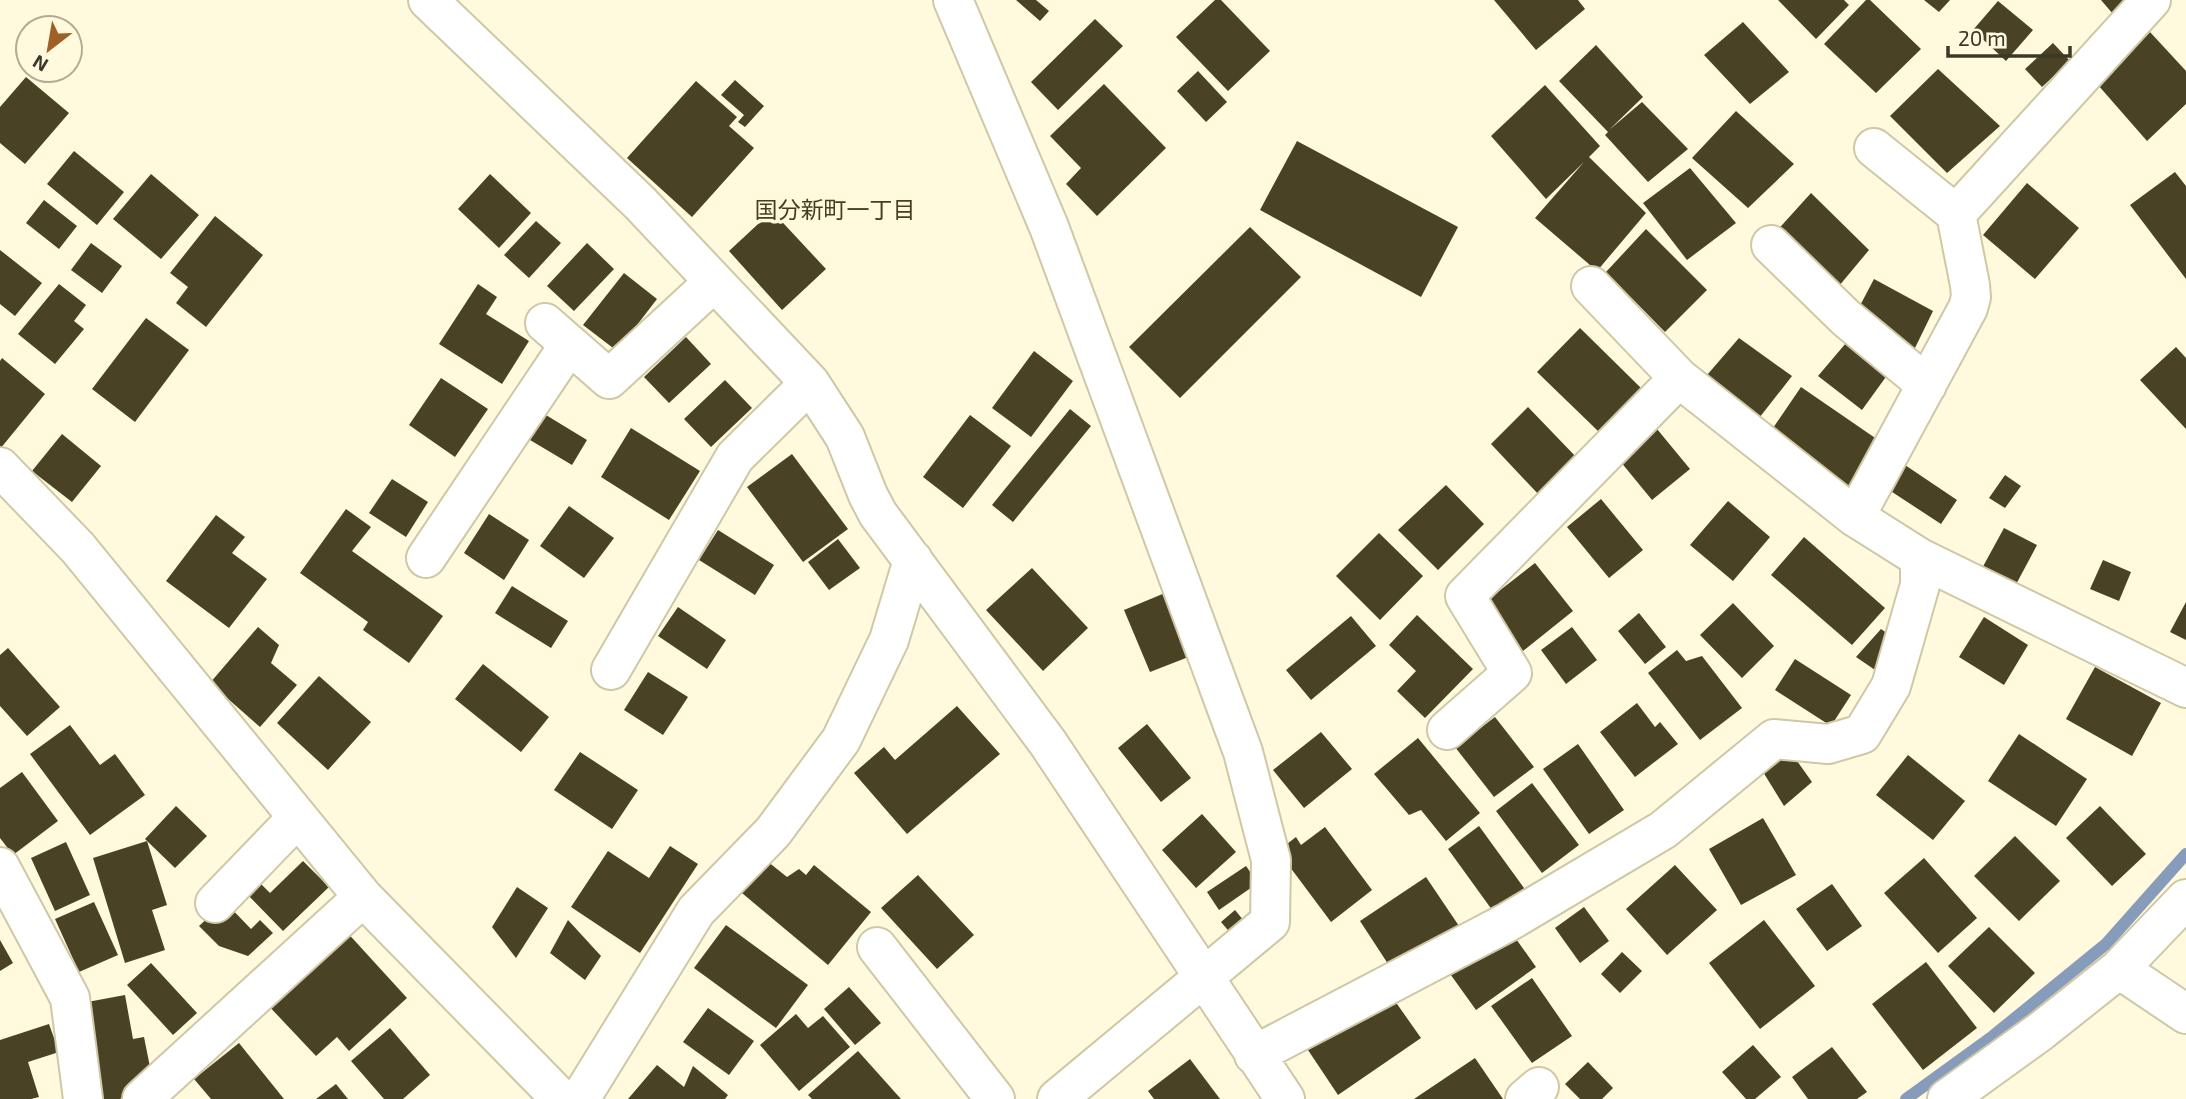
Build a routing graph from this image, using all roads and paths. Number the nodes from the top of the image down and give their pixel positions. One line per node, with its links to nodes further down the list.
1 (428, 0): 7 (street)
2 (953, 0): 27 (street)
3 (2151, 0): 5 (street)
4 (1874, 148): 5 (street)
5 (1956, 214): 11 (street)
6 (1771, 245): 11 (street)
7 (715, 282): 10 (street); 14 (street)
8 (1591, 286): 9 (street)
9 (1679, 378): 13 (street); 19 (street)
10 (810, 383): 16 (street); 17 (street)
11 (1927, 385): 13 (street)
12 (0, 467): 20 (street)
13 (1855, 517): 15 (street)
14 (426, 558)
15 (1920, 558): 18 (street); 29 (street)
16 (913, 560): 27 (street); 33 (street)
17 (611, 670)
18 (2186, 688)
19 (1447, 730)
20 (297, 818): 22 (street); 24 (street)
21 (0, 867): 30 (street)
22 (363, 897): 31 (street); 32 (street)
23 (2186, 899): 26 (street)
24 (215, 903)
25 (877, 947): 34 (street)
26 (2119, 970): 28 (street); 37 (street)
27 (1205, 976): 29 (street); 35 (street)
28 (2186, 1014)
29 (1254, 1055): 36 (street)
30 (83, 1099)
31 (142, 1099)
32 (561, 1099)
33 (580, 1099)
34 (995, 1099)
35 (1057, 1099)
36 (1285, 1099)
37 (1947, 1099)

